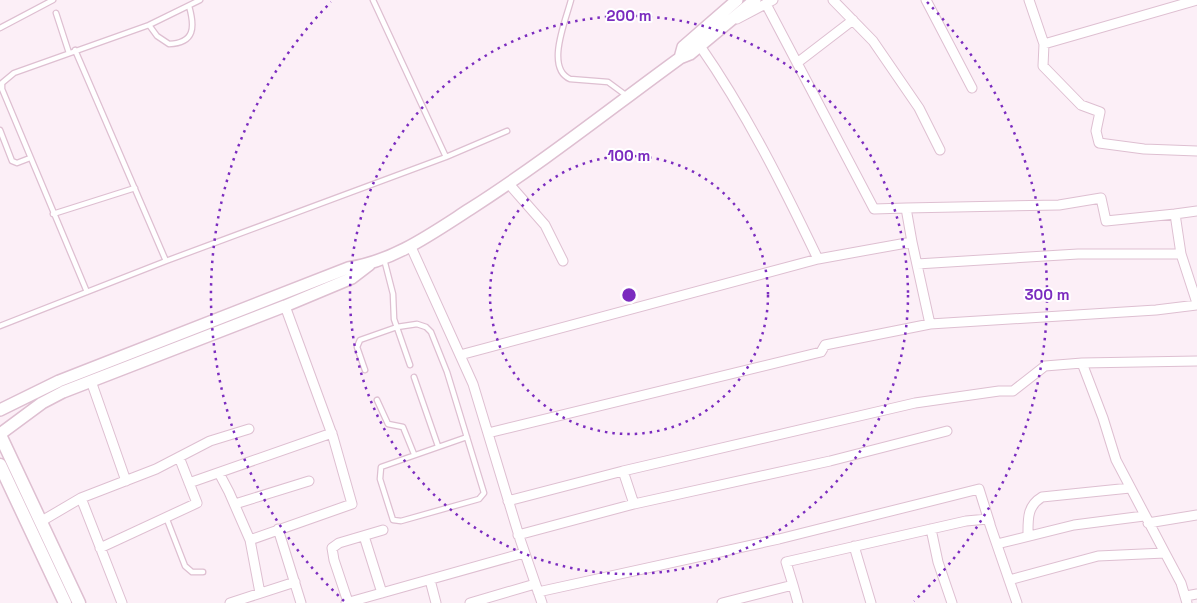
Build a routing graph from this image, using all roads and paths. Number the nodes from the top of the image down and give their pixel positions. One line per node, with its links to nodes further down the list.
1 (53, 0): 15 (lane)
2 (200, 0): 11 (lane)
3 (374, 0): 29 (lane)
4 (571, 0): 24 (lane)
5 (737, 0): 20 (street)
6 (833, 0): 13 (street)
7 (926, 0): 23 (street)
8 (1029, 0): 16 (street)
9 (1197, 0): 16 (street)
10 (765, 1): 17 (street); 21 (street)
11 (189, 6): 14 (lane); 14 (lane)
12 (56, 13): 19 (lane)
13 (853, 20): 21 (street); 27 (street)
14 (149, 25): 18 (lane)
15 (0, 28)
16 (1044, 44): 28 (street)
17 (700, 46): 20 (street); 41 (street)
18 (75, 50): 19 (lane); 32 (lane)
19 (69, 53): 22 (lane)
20 (680, 58): 24 (street)
21 (797, 63): 33 (street)
22 (1, 81): 30 (lane)
23 (972, 88)
24 (628, 97): 31 (street)
25 (0, 130): 30 (lane)
26 (507, 131): 29 (lane)
27 (940, 150)
28 (1197, 151)
29 (446, 157): 43 (lane)
30 (30, 158): 35 (lane)
31 (509, 184): 38 (street); 42 (street)
32 (135, 188): 35 (lane); 43 (lane)
33 (906, 208): 36 (street); 37 (street)
34 (1197, 211): 36 (street)
35 (53, 214): 46 (lane)
36 (1175, 214): 39 (street)
37 (912, 242): 41 (street); 45 (street)
38 (411, 247): 40 (street); 52 (street)
39 (1181, 254): 45 (street); 47 (street)
40 (384, 259): 44 (street); 51 (lane)
41 (818, 259): 52 (street)
42 (563, 260)
43 (166, 261): 46 (lane)
44 (370, 264): 48 (street); 60 (street)
45 (917, 264): 49 (street)
46 (87, 292): 50 (lane)
47 (1197, 304): 49 (street)
48 (285, 306): 58 (street); 63 (street)
49 (930, 324): 64 (street)
50 (0, 326)
51 (397, 327): 55 (lane); 56 (lane); 66 (lane)
52 (460, 355): 64 (street)
53 (1197, 361): 54 (street)
54 (1082, 363): 71 (street); 76 (street)
55 (410, 365)
56 (365, 370)
57 (414, 377): 67 (lane)
58 (91, 381): 65 (street); 73 (street)
59 (377, 400): 68 (lane)
60 (0, 410)
61 (249, 429): 69 (street)
62 (947, 431): 80 (street)
63 (332, 433): 72 (street); 86 (street)
64 (488, 433): 78 (street)
65 (0, 434): 84 (main road)
66 (467, 437): 67 (lane); 68 (lane)
67 (438, 446): 68 (lane)
68 (414, 454)
69 (179, 457): 73 (street); 75 (street)
70 (1, 467): 109 (main road)
71 (623, 471): 78 (street); 80 (street)
72 (219, 473): 75 (street); 79 (street)
73 (126, 481): 77 (street)
74 (309, 481): 79 (street)
75 (189, 483): 82 (street)
76 (1130, 488): 83 (street); 89 (street)
77 (81, 498): 84 (street); 95 (street)
78 (508, 501): 91 (street)
79 (235, 504): 92 (street)
80 (634, 504): 91 (street)
81 (1197, 515): 83 (street)
82 (166, 517): 95 (street); 98 (lane)
83 (1146, 520): 89 (street); 97 (street)
84 (40, 522): 110 (main road)
85 (990, 524): 87 (street); 93 (street); 103 (street)
86 (278, 529): 92 (street); 101 (street)
87 (931, 529): 94 (street); 121 (street)
88 (383, 530): 90 (street)
89 (1028, 535): 93 (street)
90 (364, 536): 105 (street); 114 (street)
91 (518, 536): 96 (street)
92 (250, 540): 104 (street)
93 (997, 544): 100 (street)
94 (854, 546): 102 (street); 120 (street)
95 (100, 548): 111 (street)
96 (524, 553): 99 (street); 103 (street)
97 (1165, 553): 100 (street); 107 (street)
98 (203, 572)
99 (430, 580): 105 (street); 115 (street)
100 (1010, 580): 122 (street)
101 (295, 582): 104 (street); 113 (street)
102 (793, 584): 118 (street); 119 (street)
103 (537, 588): 116 (street); 117 (street)
104 (260, 593): 112 (street)
105 (382, 593): 108 (street)
106 (1197, 594): 107 (street)
107 (1186, 599)
108 (359, 601): 114 (street)
109 (65, 603)
110 (78, 603)
111 (122, 603)
112 (230, 603)
113 (301, 603)
114 (347, 603)
115 (436, 603)
116 (470, 603)
117 (542, 603)
118 (722, 603)
119 (798, 603)
120 (871, 603)
121 (952, 603)
122 (1017, 603)

